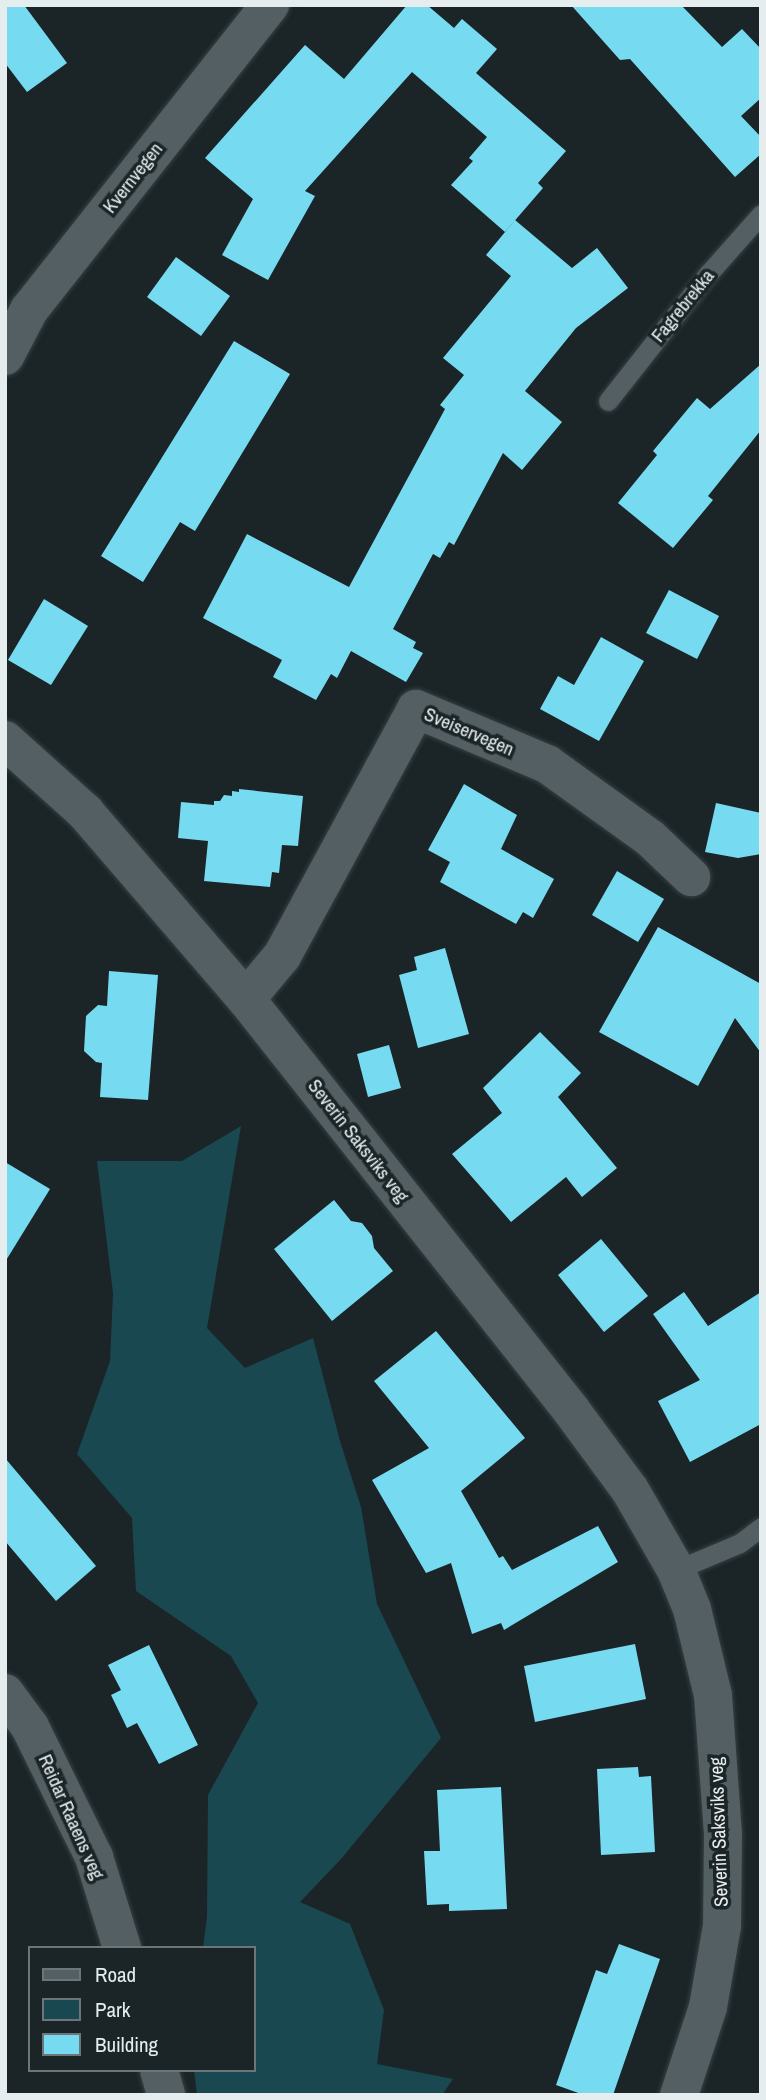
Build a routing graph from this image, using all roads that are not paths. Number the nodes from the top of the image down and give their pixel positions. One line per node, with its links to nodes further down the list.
1 (270, 5): 3 (street, Kvernvegen)
2 (761, 214): 4 (lane, Fagrebrekka)
3 (5, 356)
4 (608, 401)
5 (5, 740): 7 (street, Severin Saksviks veg)
6 (691, 877): 7 (street, Sveiservegen)
7 (246, 999): 9 (street, Severin Saksviks veg)
8 (761, 1527): 9 (lane)
9 (676, 1570): 14 (street, Severin Saksviks veg)
10 (5, 1693): 11 (street, Reidar Raaens veg)
11 (121, 1946)
12 (160, 2072): 13 (street)
13 (166, 2095)
14 (679, 2095)

